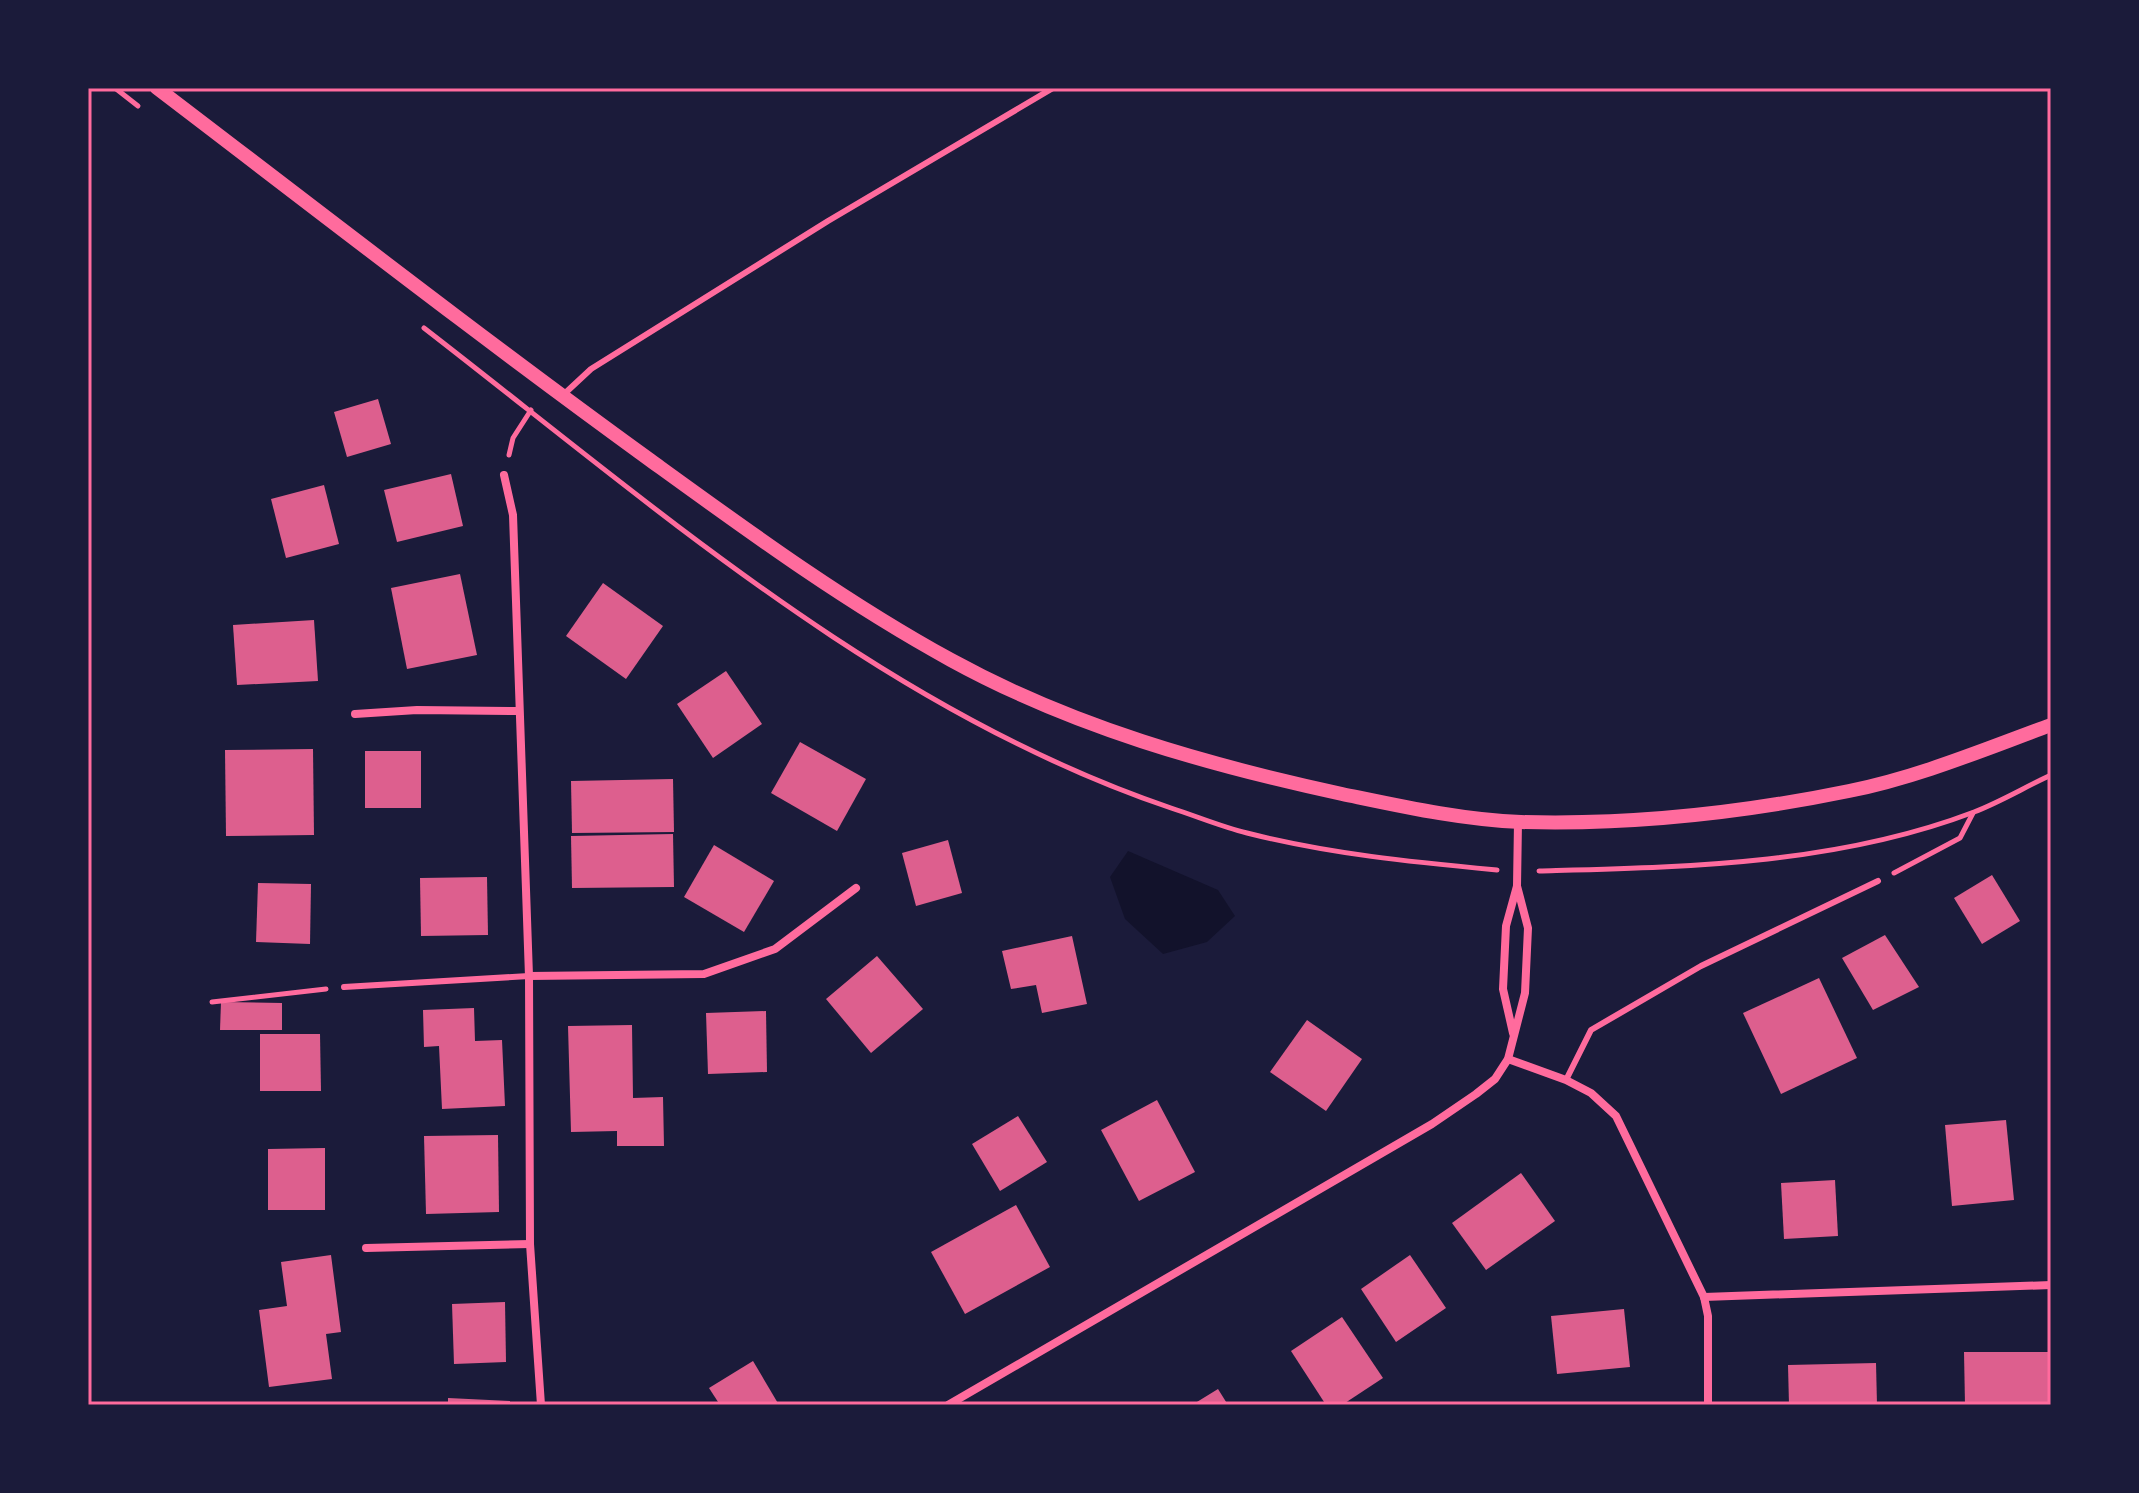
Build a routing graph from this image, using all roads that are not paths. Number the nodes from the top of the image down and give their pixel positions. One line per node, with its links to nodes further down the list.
1 (157, 88): 3 (street)
2 (1053, 88): 3 (lane)
3 (562, 396): 8 (street)
4 (504, 475): 5 (street)
5 (519, 711): 6 (street); 12 (street)
6 (355, 714)
7 (2051, 725): 8 (street)
8 (1518, 822): 10 (street)
9 (1878, 881): 16 (lane)
10 (1517, 886): 14 (street); 14 (street)
11 (856, 888): 12 (street)
12 (529, 976): 13 (lane); 17 (street)
13 (344, 987)
14 (1514, 1038): 15 (street)
15 (1508, 1059): 16 (street); 22 (street)
16 (1566, 1080): 20 (street)
17 (530, 1244): 18 (street); 21 (street)
18 (366, 1248)
19 (2051, 1285): 20 (street)
20 (1704, 1297): 23 (street)
21 (541, 1405)
22 (948, 1405)
23 (1708, 1405)

